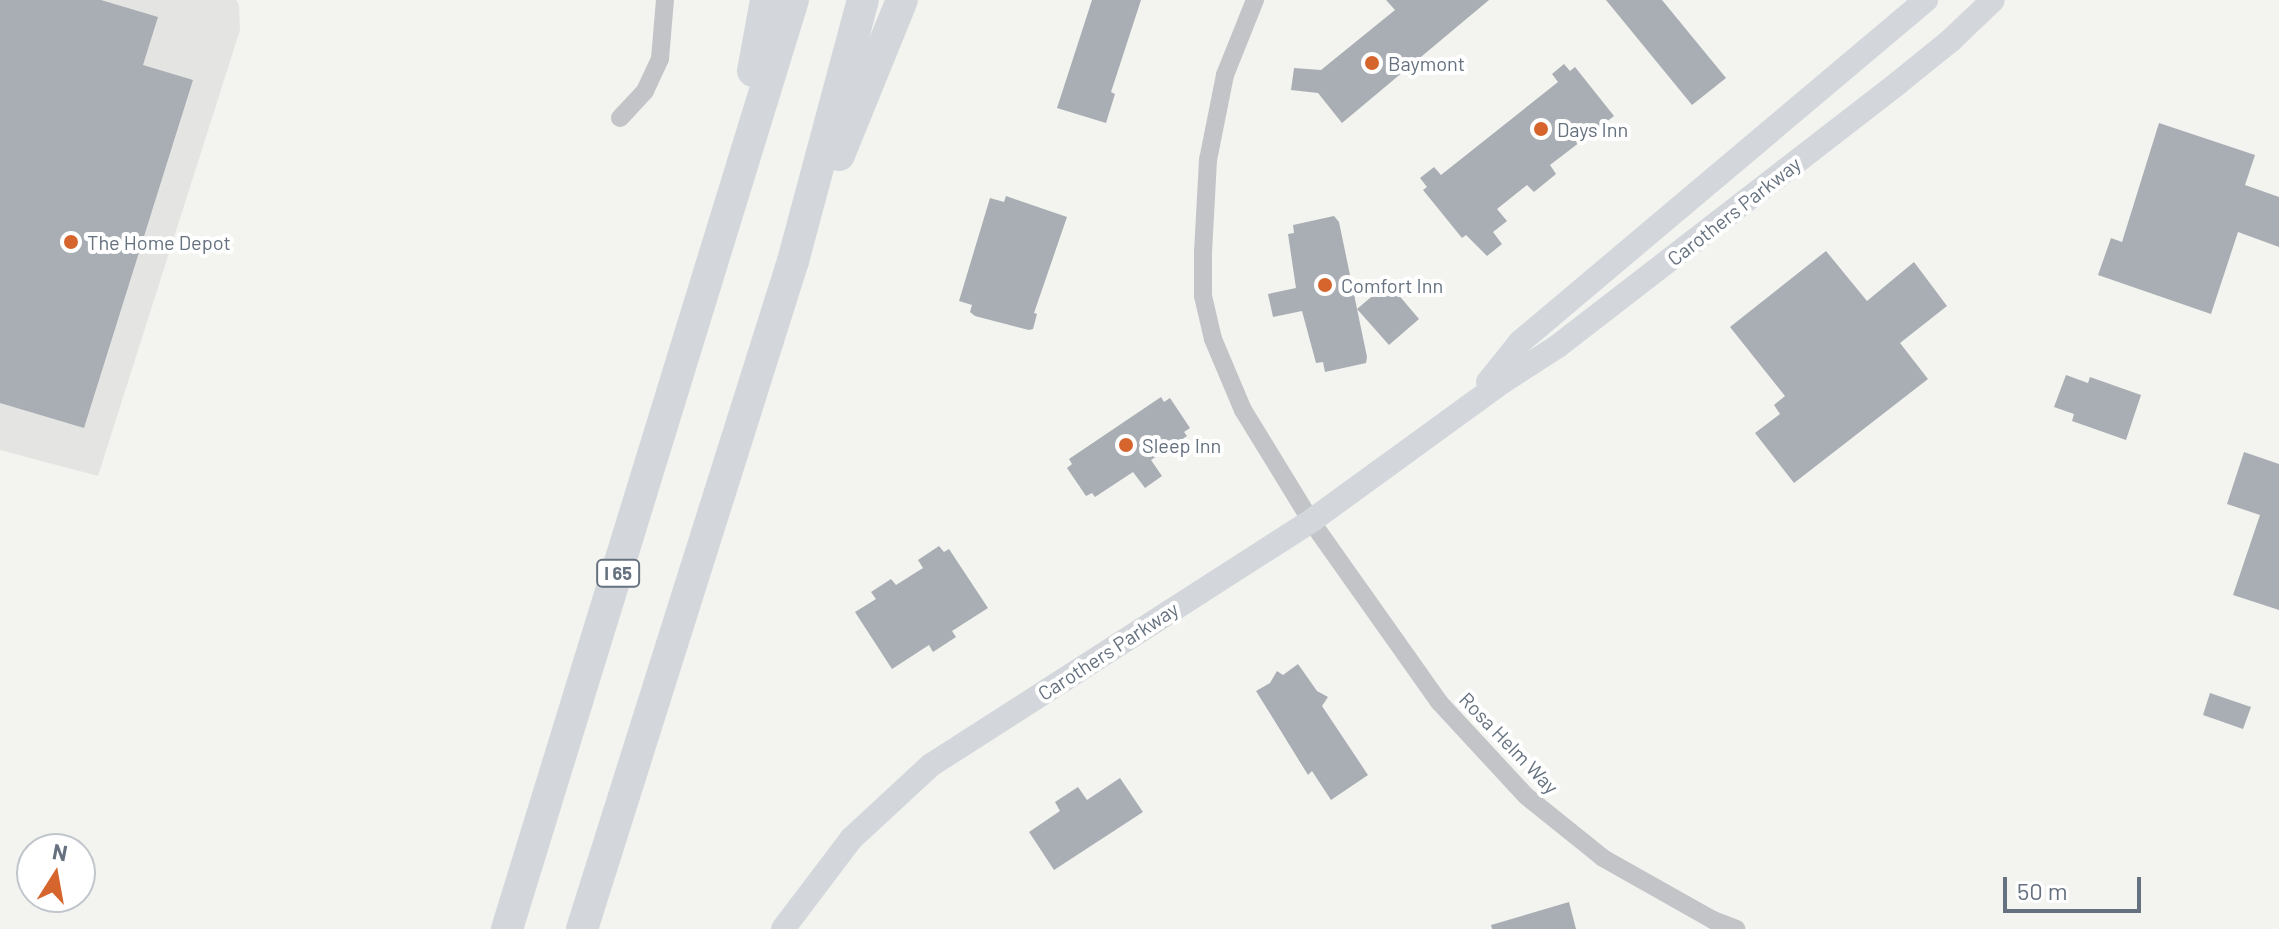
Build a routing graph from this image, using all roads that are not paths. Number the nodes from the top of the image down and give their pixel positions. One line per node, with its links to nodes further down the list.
1 (665, 0): 9 (street)
2 (766, 0): 12 (highway)
3 (793, 0): 12 (highway, I 65)
4 (863, 0): 13 (highway)
5 (902, 0): 13 (highway)
6 (1255, 0): 15 (street, Rosa Helm Way)
7 (1926, 0): 10 (main road, Carothers Parkway)
8 (1993, 0): 11 (main road, Carothers Parkway)
9 (620, 118)
10 (1782, 122): 11 (main road); 14 (main road, Carothers Parkway)
11 (1809, 153): 14 (main road, Carothers Parkway)
12 (727, 216): 16 (highway, I 65)
13 (793, 261): 17 (highway)
14 (1467, 409): 15 (main road, Carothers Parkway)
15 (1311, 521): 18 (main road, Carothers Parkway); 19 (street, Rosa Helm Way)
16 (507, 929)
17 (582, 929)
18 (783, 929)
19 (1736, 929)

